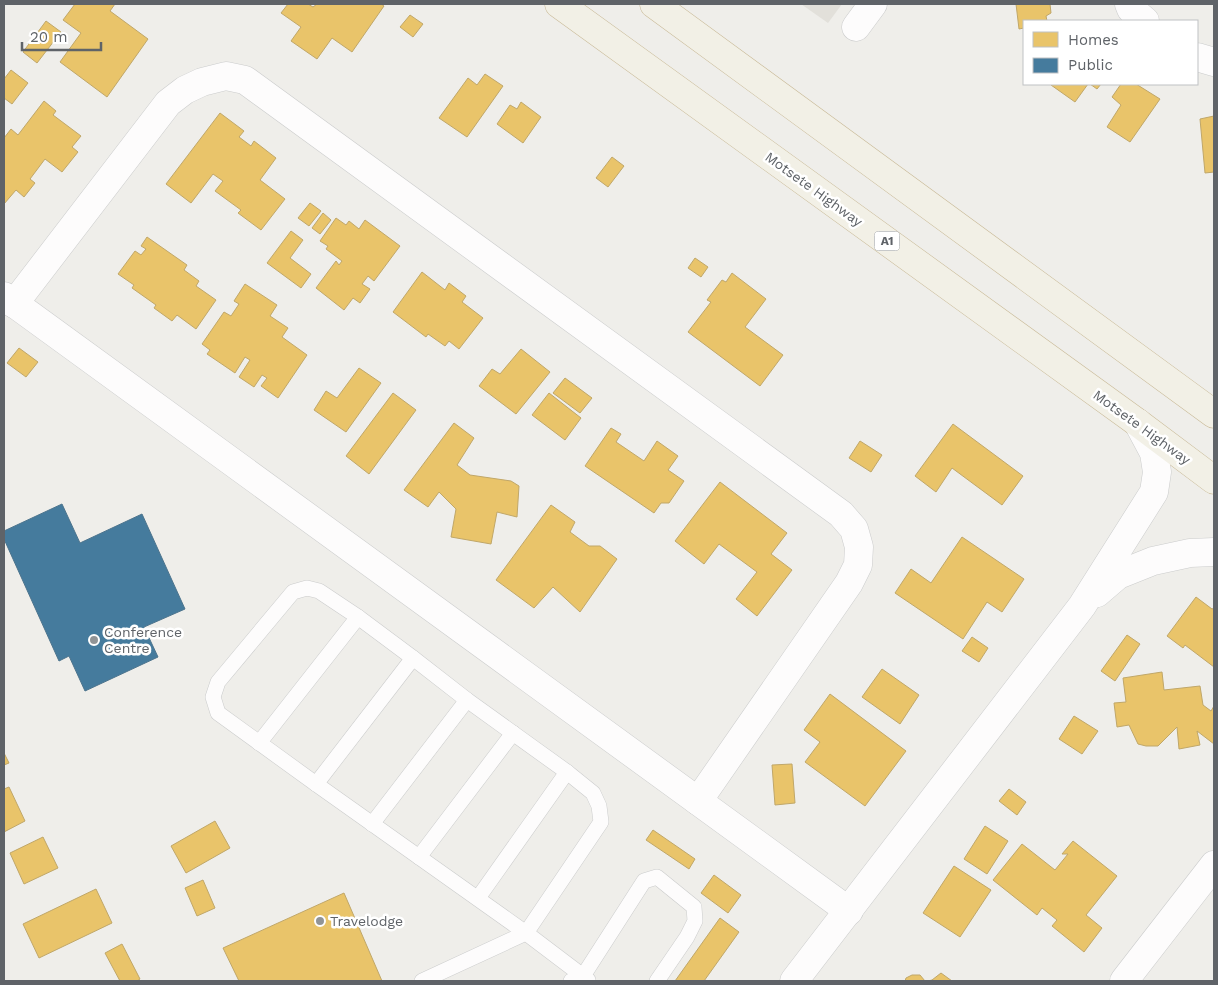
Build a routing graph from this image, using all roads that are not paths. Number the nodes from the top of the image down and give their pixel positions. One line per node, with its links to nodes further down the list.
1 (559, 4): 11 (highway, Motsete Highway / A1)
2 (654, 4): 10 (highway)
3 (873, 4): 6 (street)
4 (1129, 4): 5 (street)
5 (1144, 20)
6 (856, 27)
7 (1198, 57): 8 (street)
8 (1214, 62)
9 (9, 300): 22 (street); 22 (street)
10 (1214, 414)
11 (1138, 423): 12 (highway, Motsete Highway / A1); 14 (street)
12 (1214, 480)
13 (1214, 552): 14 (street)
14 (1082, 606): 27 (street)
15 (358, 617): 16 (lane); 19 (lane); 19 (lane)
16 (413, 658): 17 (lane); 21 (lane)
17 (467, 700): 18 (lane); 23 (lane)
18 (513, 733): 20 (lane); 24 (lane)
19 (259, 743): 21 (lane)
20 (567, 772): 26 (lane); 28 (lane)
21 (316, 784): 23 (lane)
22 (698, 800): 27 (street)
23 (372, 824): 24 (lane)
24 (419, 857): 26 (lane)
25 (1214, 865): 33 (street)
26 (478, 898): 28 (lane)
27 (849, 911): 32 (street)
28 (526, 933): 29 (lane); 30 (lane)
29 (581, 979): 31 (lane)
30 (422, 981)
31 (657, 981)
32 (794, 981)
33 (1124, 981)

